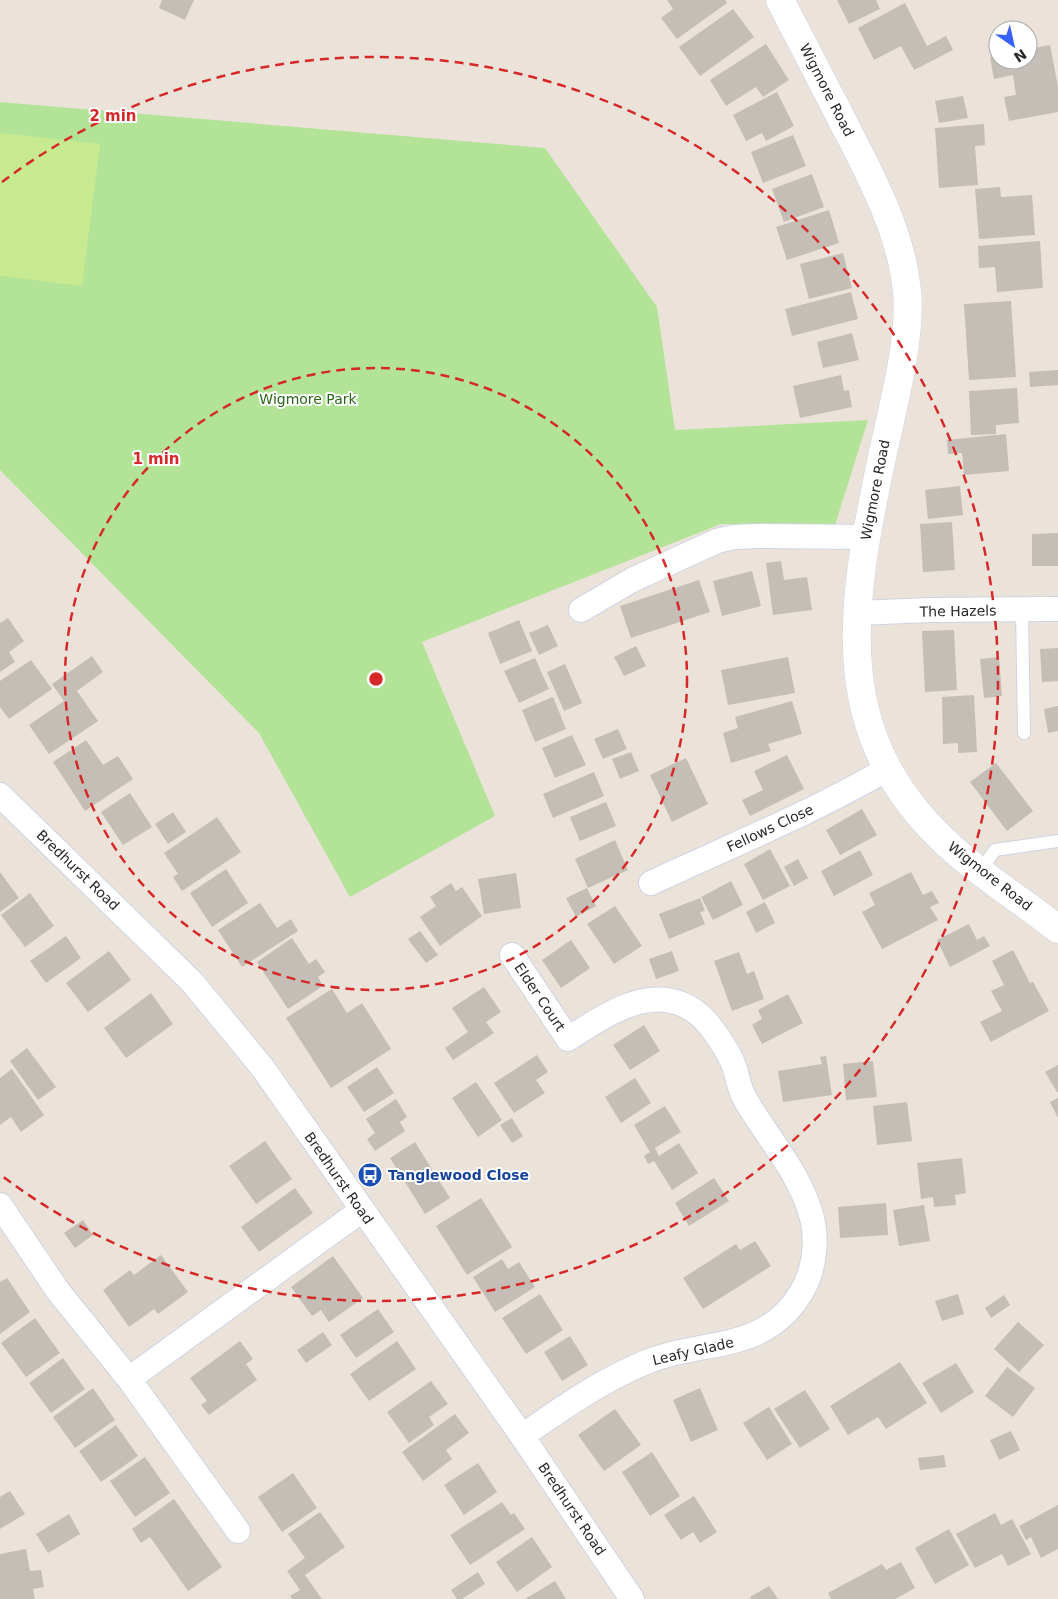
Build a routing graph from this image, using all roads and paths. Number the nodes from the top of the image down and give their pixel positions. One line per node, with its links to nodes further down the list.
1 (780, 0): 2 (street, Wigmore Road)
2 (865, 537): 3 (street); 6 (street, Wigmore Road)
3 (581, 610)
4 (1022, 610): 5 (street, The Hazels); 6 (street, The Hazels); 7 (lane)
5 (1058, 610)
6 (857, 614): 8 (street, Wigmore Road)
7 (1024, 733)
8 (888, 770): 11 (street, Wigmore Road); 12 (street, Fellows Close)
9 (0, 795): 17 (street, Bredhurst Road)
10 (1058, 841): 11 (lane)
11 (981, 870): 13 (street, Wigmore Road)
12 (651, 882)
13 (1058, 929)
14 (512, 955): 15 (street, Elder Court)
15 (743, 1097): 19 (street, Leafy Glade)
16 (0, 1205): 18 (street)
17 (362, 1210): 18 (street); 19 (street, Bredhurst Road)
18 (129, 1379): 20 (street)
19 (522, 1436): 21 (street, Bredhurst Road)
20 (238, 1531)
21 (632, 1599)

